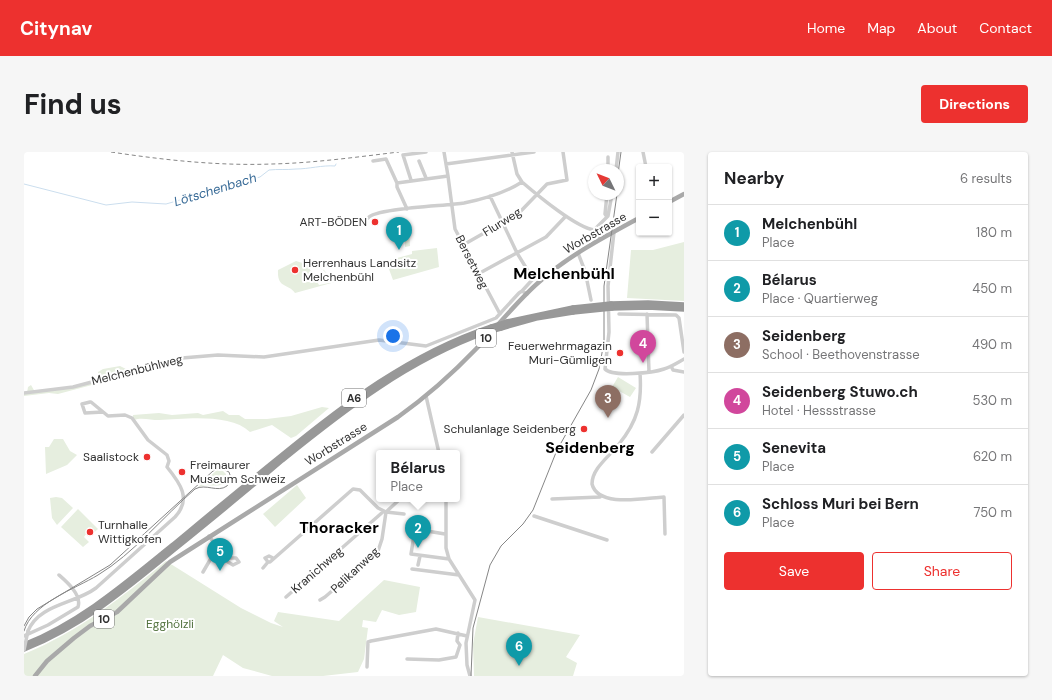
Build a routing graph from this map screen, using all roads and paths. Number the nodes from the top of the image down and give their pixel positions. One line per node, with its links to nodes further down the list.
1 (426, 152): 17 (street)
2 (444, 152): 11 (street, Bersetweg)
3 (532, 152): 7 (street)
4 (563, 152): 20 (street, Flurweg)
5 (618, 152): 13 (street)
6 (643, 152): 14 (street)
7 (513, 153): 11 (street); 19 (street)
8 (608, 157): 12 (street)
9 (419, 161): 16 (street)
10 (373, 162): 18 (street)
11 (446, 164): 15 (street, Bersetweg)
12 (608, 164)
13 (617, 164)
14 (645, 164)
15 (448, 176): 16 (street); 26 (street, Bersetweg)
16 (426, 178): 17 (street)
17 (411, 180): 18 (street)
18 (397, 182): 27 (street)
19 (522, 182): 20 (street); 22 (street)
20 (538, 194): 28 (street); 32 (street, Flurweg)
21 (684, 194): 25 (main road)
22 (490, 196): 26 (street); 32 (street)
23 (606, 200): 29 (street)
24 (611, 200): 29 (street)
25 (672, 200)
26 (451, 205): 27 (street); 36 (street, Bersetweg)
27 (407, 210): 30 (street)
28 (566, 216): 33 (street); 37 (street)
29 (607, 217): 33 (street)
30 (368, 218)
31 (636, 220): 34 (main road, Worbstrasse / 10)
32 (502, 224): 36 (street, Flurweg); 37 (street)
33 (595, 230): 35 (street)
34 (614, 232): 35 (main road, Worbstrasse / 10); 54 (street)
35 (599, 240): 38 (main road, Worbstrasse / 10)
36 (463, 245): 39 (street, Bersetweg)
37 (517, 253): 39 (street); 40 (street)
38 (578, 253): 40 (main road, Worbstrasse / 10); 41 (street)
39 (478, 274): 46 (street, Bersetweg)
40 (524, 293): 46 (street); 56 (main road, Worbstrasse / 10)
41 (591, 300)
42 (684, 305): 43 (highway, A6)
43 (612, 306): 44 (highway, A6); 45 (highway, A6, bridge)
44 (684, 309)
45 (573, 310): 92 (highway, A6, bridge); 93 (highway, A6, bridge)
46 (500, 314): 55 (street, Melchenbühlweg)
47 (619, 314): 48 (street)
48 (647, 314): 49 (street); 52 (street)
49 (684, 352)
50 (684, 359): 51 (street)
51 (671, 366): 52 (street); 53 (street)
52 (649, 372): 54 (street)
53 (684, 372)
54 (640, 373): 61 (street)
55 (24, 393)
56 (426, 396): 59 (street); 72 (main road, Worbstrasse / 10)
57 (103, 412): 57 (street); 87 (street)
58 (684, 415): 60 (street)
59 (438, 450)
60 (652, 452)
61 (601, 497): 62 (street); 71 (street)
62 (552, 499)
63 (396, 502): 65 (street, Kranichweg)
64 (446, 502): 70 (street)
65 (385, 511): 66 (street); 81 (street); 86 (street, Kranichweg); 88 (street, Pelikanweg)
66 (404, 514)
67 (534, 516): 73 (street)
68 (410, 527): 69 (street)
69 (415, 527): 70 (street); 76 (street)
70 (445, 534): 79 (street)
71 (665, 534)
72 (209, 536): 74 (street); 96 (main road, Worbstrasse / 10)
73 (607, 540)
74 (218, 548): 78 (street); 83 (street)
75 (406, 553): 76 (street)
76 (411, 554): 77 (street)
77 (420, 556): 79 (street); 80 (street)
78 (226, 558)
79 (449, 559): 85 (street)
80 (418, 565)
81 (263, 568)
82 (412, 569): 85 (street)
83 (203, 572)
84 (59, 575): 87 (street)
85 (459, 575): 91 (street)
86 (286, 597)
87 (78, 599): 90 (street); 93 (street, bridge)
88 (320, 600)
89 (458, 634): 91 (street); 94 (street); 95 (street)
90 (24, 636)
91 (467, 636): 97 (street)
92 (24, 645)
93 (24, 650)
94 (408, 659)
95 (367, 667)
96 (35, 676)
97 (470, 676)

